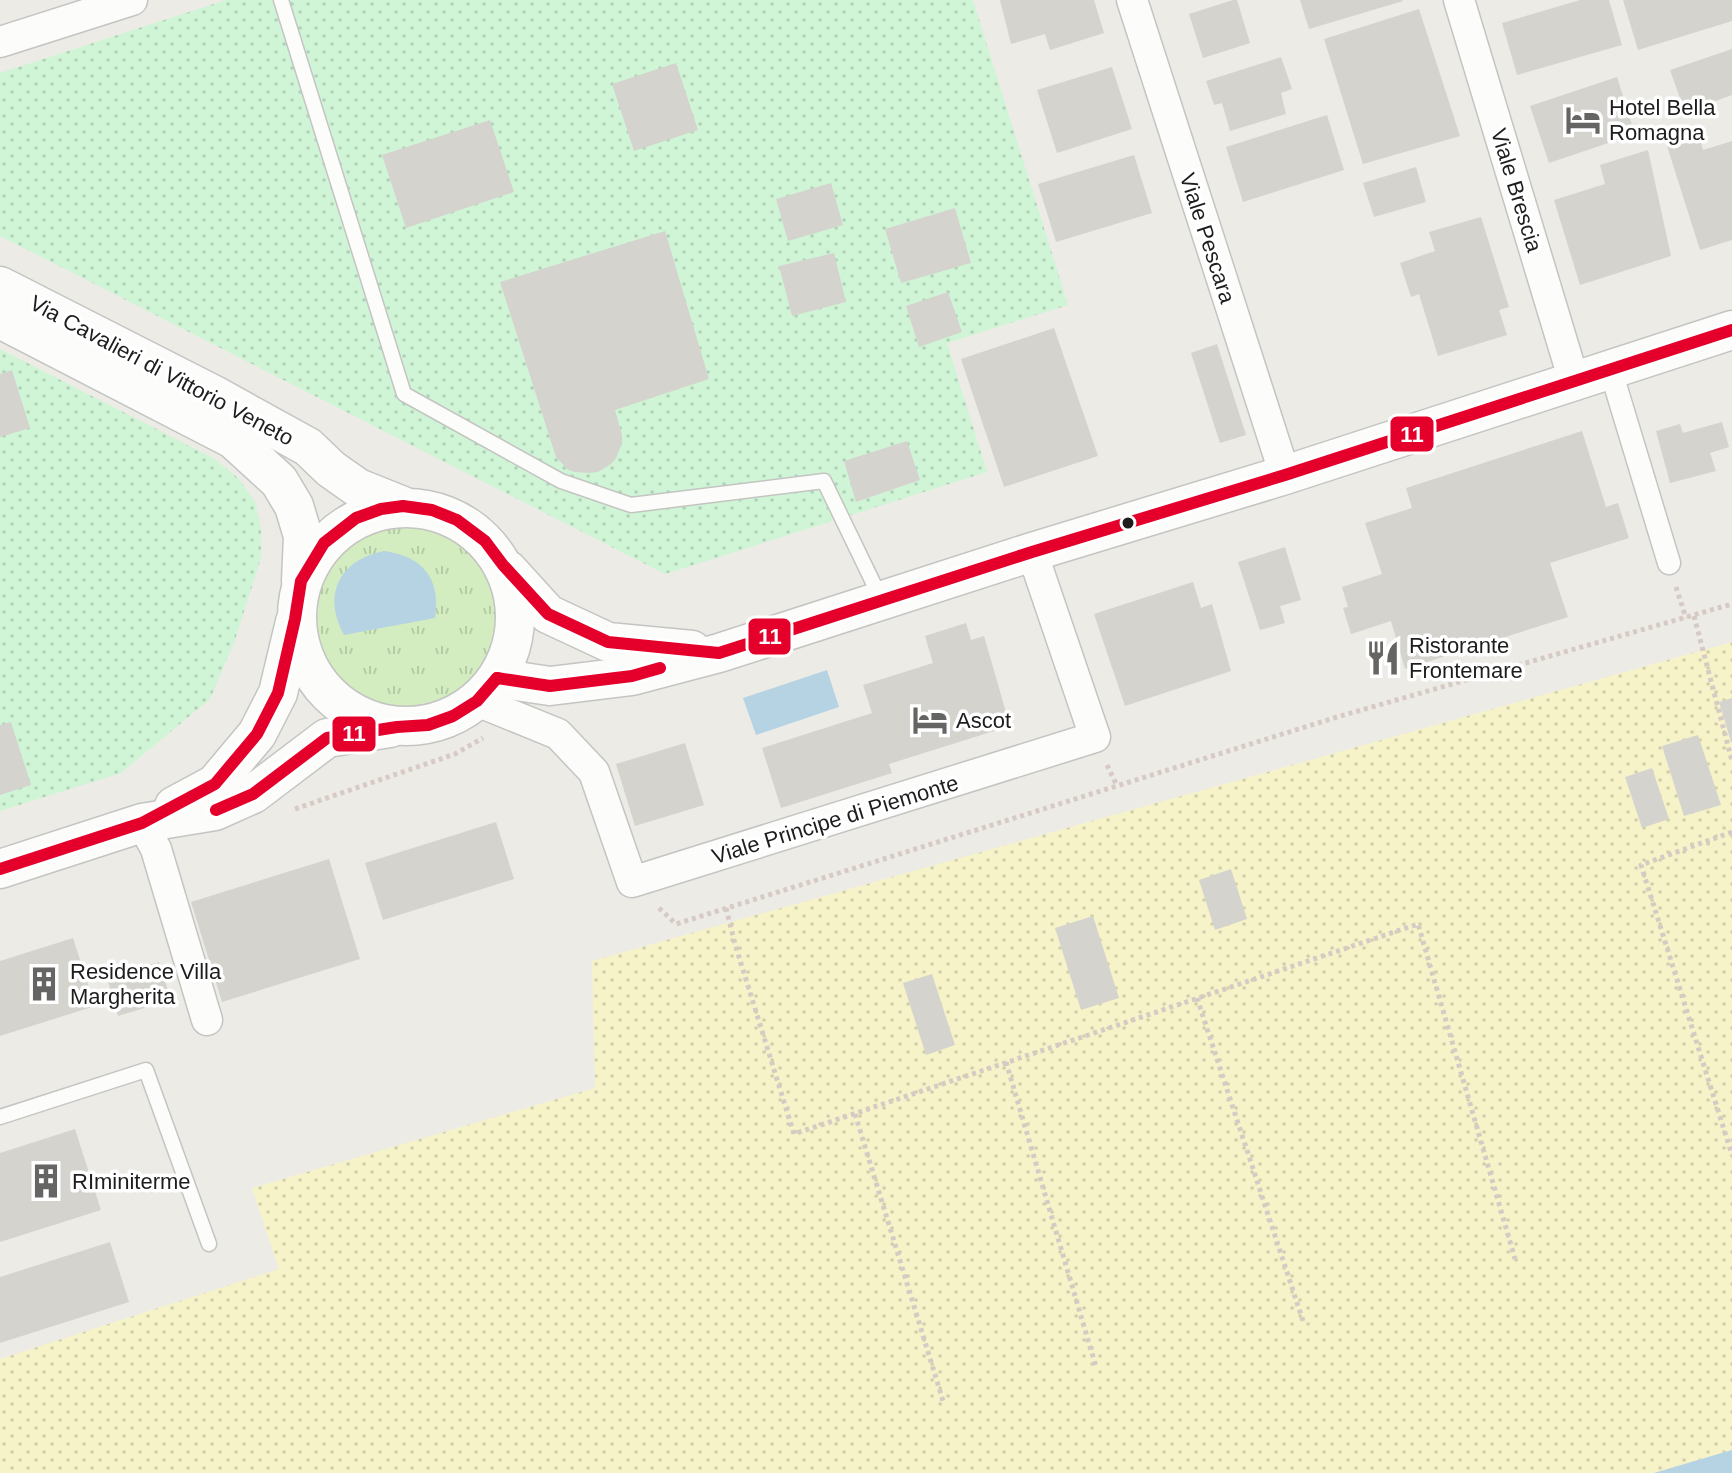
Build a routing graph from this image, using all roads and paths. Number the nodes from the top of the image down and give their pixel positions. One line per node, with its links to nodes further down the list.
1 (132, 0): 5 (street)
2 (281, 0): 17 (lane)
3 (1132, 0): 11 (street, Viale Pescara)
4 (1459, 0): 10 (street, Viale Brescia)
5 (0, 42)
6 (0, 286): 12 (street, Via Cavalieri di Vittorio Veneto)
7 (0, 319): 16 (street, Via Cavalieri di Vittorio Veneto)
8 (1732, 330): 9 (street)
9 (1610, 368): 10 (street); 14 (street)
10 (1574, 381): 11 (street)
11 (1285, 475): 13 (street)
12 (403, 506): 15 (street); 16 (street)
13 (1032, 552): 17 (street); 28 (street, Viale Principe di Piemonte)
14 (1669, 563)
15 (503, 565): 21 (street); 22 (street)
16 (301, 581): 20 (street)
17 (881, 600): 21 (street)
18 (1732, 604): 19 (path)
19 (1694, 616): 24 (path); 29 (path)
20 (295, 619): 23 (street); 25 (street)
21 (719, 653): 22 (street)
22 (487, 689): 23 (street); 28 (street)
23 (397, 727): 25 (street)
24 (1732, 761)
25 (142, 823): 27 (street); 31 (street)
26 (1732, 832): 35 (path)
27 (0, 869)
28 (632, 882): 29 (path)
29 (726, 908): 33 (path)
30 (1197, 998): 32 (path); 37 (path); 38 (path)
31 (207, 1020)
32 (1006, 1062): 33 (path); 39 (path)
33 (855, 1114): 40 (path)
34 (0, 1117): 36 (lane)
35 (1732, 1155)
36 (209, 1244)
37 (1515, 1259)
38 (1303, 1321)
39 (1096, 1367)
40 (944, 1404)

